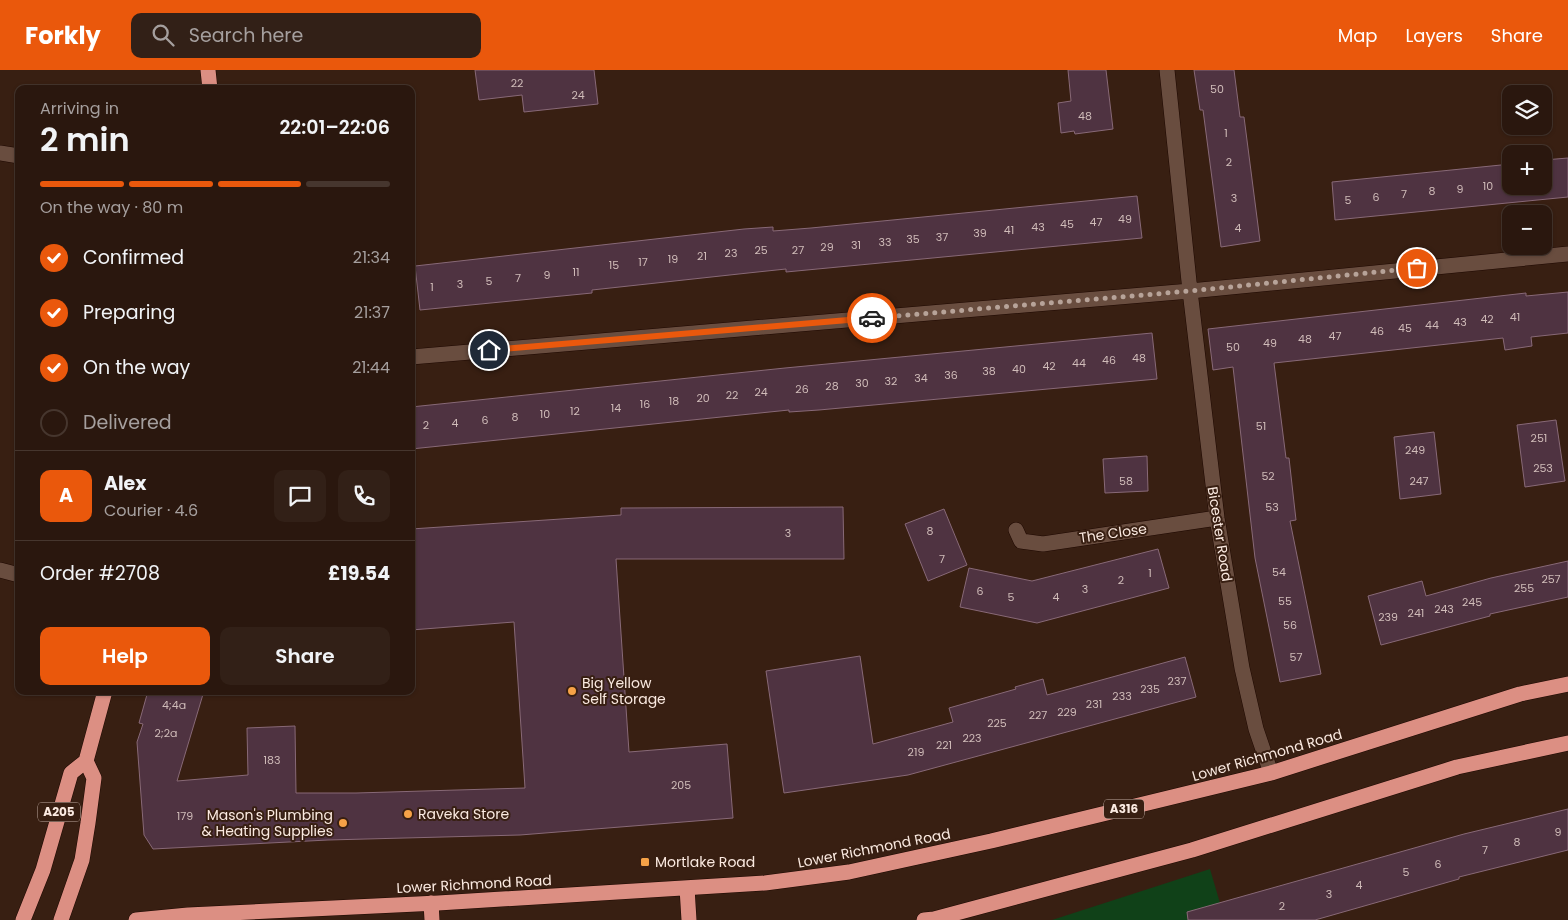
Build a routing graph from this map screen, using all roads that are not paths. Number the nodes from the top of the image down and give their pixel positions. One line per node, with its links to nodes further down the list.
1 (208, 70): 3 (highway)
2 (1168, 70): 7 (street, Bicester Road)
3 (210, 85)
4 (0, 154): 5 (street)
5 (15, 156)
6 (1568, 254): 7 (street)
7 (1190, 291): 8 (street); 9 (street, Bicester Road)
8 (415, 357)
9 (1217, 518): 10 (street, The Close); 17 (street, Bicester Road)
10 (1016, 530)
11 (0, 570): 12 (street)
12 (15, 574)
13 (1568, 684): 17 (highway, Lower Richmond Road / A316)
14 (105, 695): 16 (highway, A205)
15 (1568, 743): 25 (highway)
16 (86, 761): 20 (highway, A205); 21 (highway, A205)
17 (1272, 773): 18 (highway, Lower Richmond Road / A316)
18 (687, 888): 19 (highway, Lower Richmond Road / A316); 24 (highway)
19 (431, 903): 22 (highway, Lower Richmond Road / A316); 23 (highway)
20 (23, 920)
21 (61, 920)
22 (136, 920)
23 (432, 920)
24 (690, 920)
25 (924, 920)

